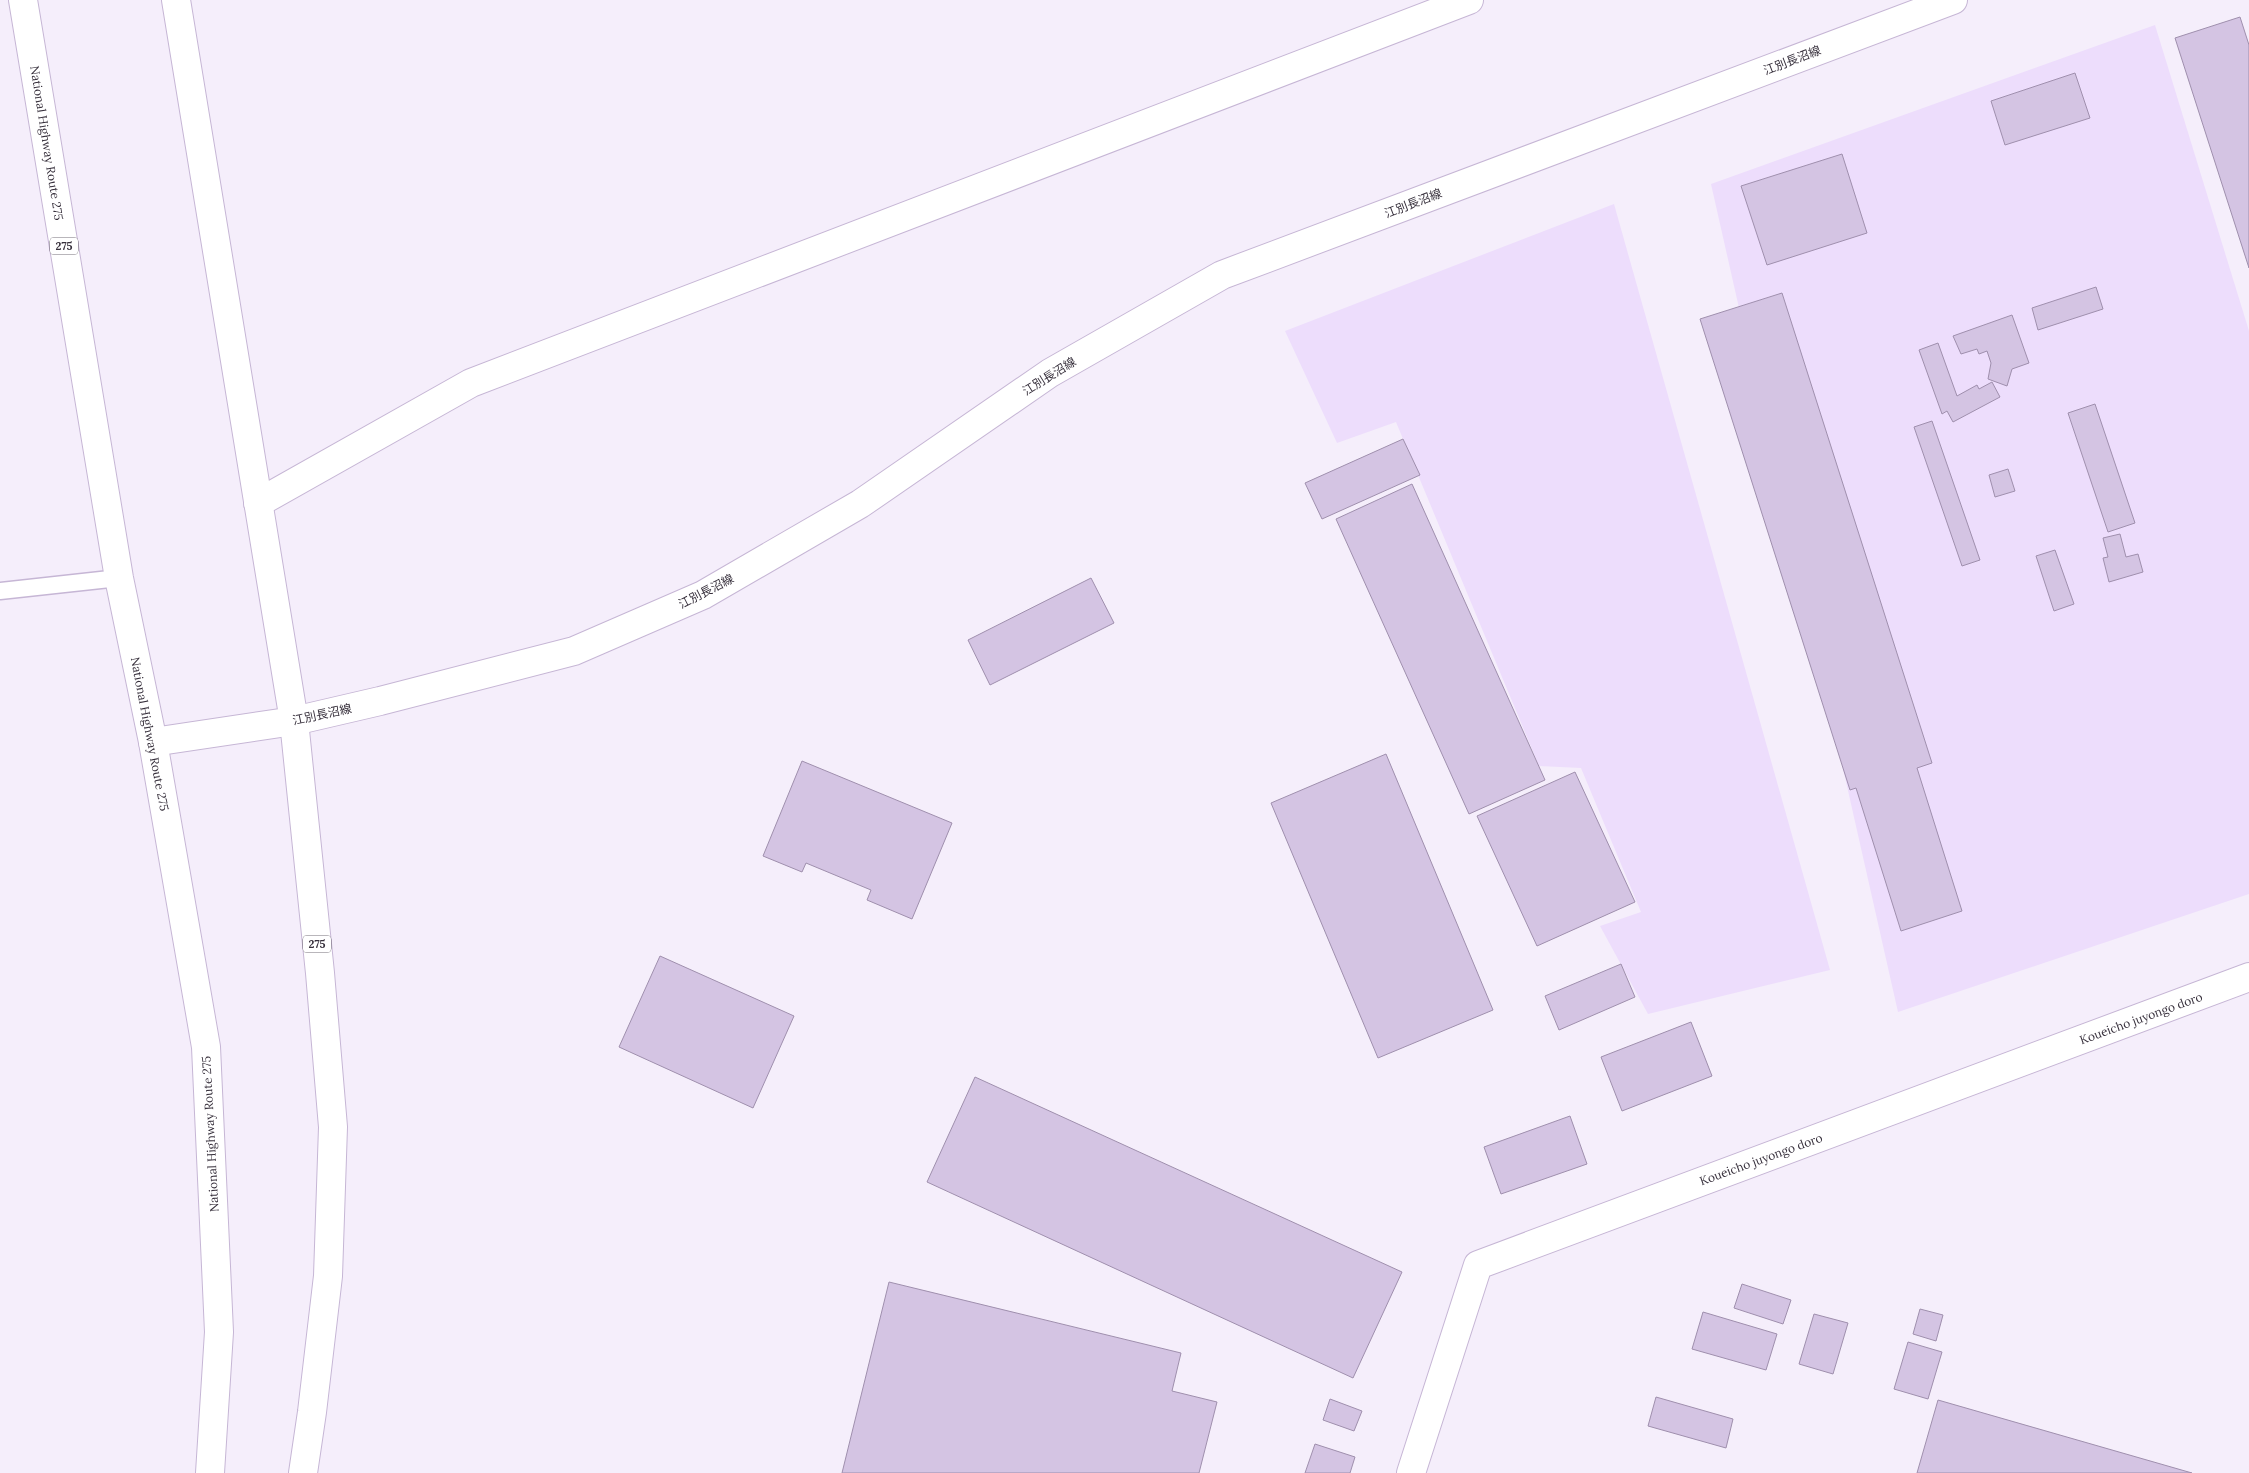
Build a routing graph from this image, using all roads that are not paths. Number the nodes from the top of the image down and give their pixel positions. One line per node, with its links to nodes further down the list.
1 (23, 0): 6 (main road, National Highway Route 275 / 275)
2 (176, 0): 5 (main road, 275)
3 (1469, 0): 5 (main road)
4 (1953, 0): 8 (main road, 江別長沼線)
5 (258, 502): 8 (main road, 275)
6 (119, 578): 7 (lane); 9 (main road, National Highway Route 275 / 275)
7 (0, 592)
8 (294, 721): 9 (main road, 江別長沼線); 12 (main road, 275)
9 (153, 742): 11 (main road, National Highway Route 275 / 275)
10 (2249, 977): 13 (main road, Koueicho juyongo doro)
11 (210, 1473)
12 (303, 1473)
13 (1411, 1473)

